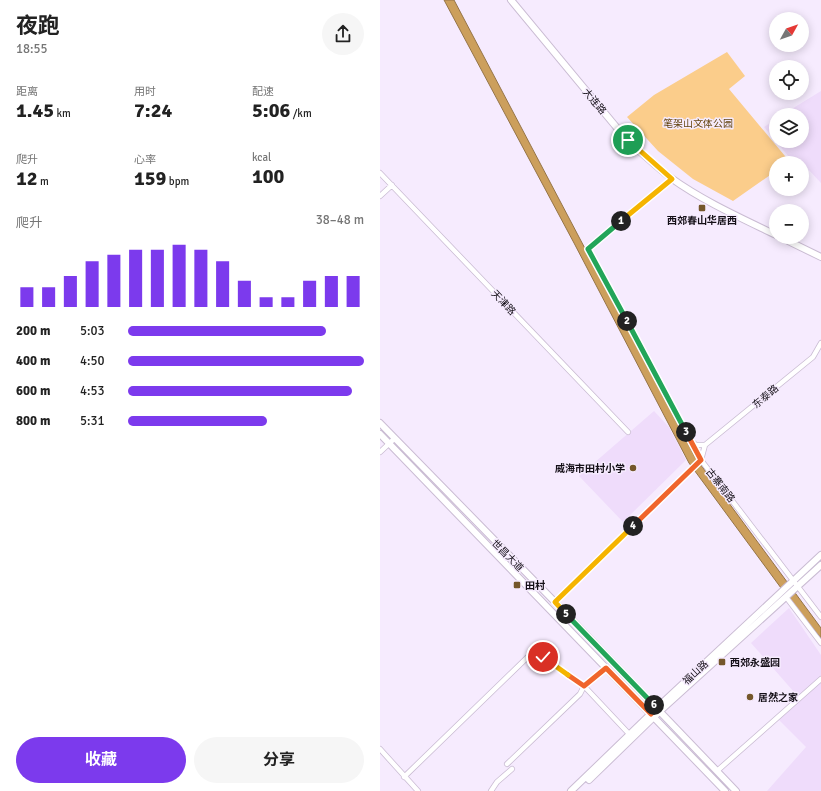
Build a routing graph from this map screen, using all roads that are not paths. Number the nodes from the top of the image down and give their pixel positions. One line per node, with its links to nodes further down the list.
1 (511, 0): 3 (main road, 大连路)
2 (380, 173): 4 (street, 天津路)
3 (672, 179): 6 (main road, 大连路); 15 (street, 古寨南路)
4 (392, 185): 5 (street); 12 (street, 天津路)
5 (380, 196)
6 (769, 232)
7 (794, 244): 8 (main road)
8 (821, 257)
9 (821, 343): 10 (street, 东泰路)
10 (820, 351): 17 (street, 东泰路)
11 (380, 423): 14 (main road, 世昌大道)
12 (628, 432)
13 (380, 434): 16 (main road, 世昌大道)
14 (395, 438): 16 (street); 25 (main road, 世昌大道)
15 (691, 441): 17 (street); 19 (street, 古寨南路)
16 (389, 444): 18 (street); 30 (main road, 世昌大道)
17 (705, 445): 19 (street)
18 (380, 452)
19 (700, 460): 22 (street, 古寨南路); 25 (street)
20 (821, 555): 22 (main road)
21 (821, 565): 23 (main road)
22 (792, 581): 23 (street, 古寨南路); 24 (main road)
23 (797, 587): 24 (main road); 26 (street, 古寨南路)
24 (784, 594): 27 (street); 33 (main road)
25 (555, 602): 33 (main road, 世昌大道)
26 (821, 617)
27 (821, 643)
28 (538, 648): 40 (street)
29 (543, 657): 32 (street)
30 (606, 668): 32 (street); 34 (main road, 世昌大道)
31 (821, 679): 39 (street)
32 (584, 686): 35 (street); 37 (street)
33 (659, 709): 34 (main road); 39 (main road, 世昌大道)
34 (653, 715): 35 (main road); 45 (main road, 世昌大道)
35 (631, 736): 43 (main road); 44 (main road)
36 (380, 749): 40 (street)
37 (506, 764)
38 (512, 769): 42 (street)
39 (717, 771): 46 (main road, 世昌大道)
40 (404, 777): 41 (street)
41 (418, 791)
42 (491, 791)
43 (571, 791)
44 (577, 791)
45 (725, 791)
46 (736, 791)

